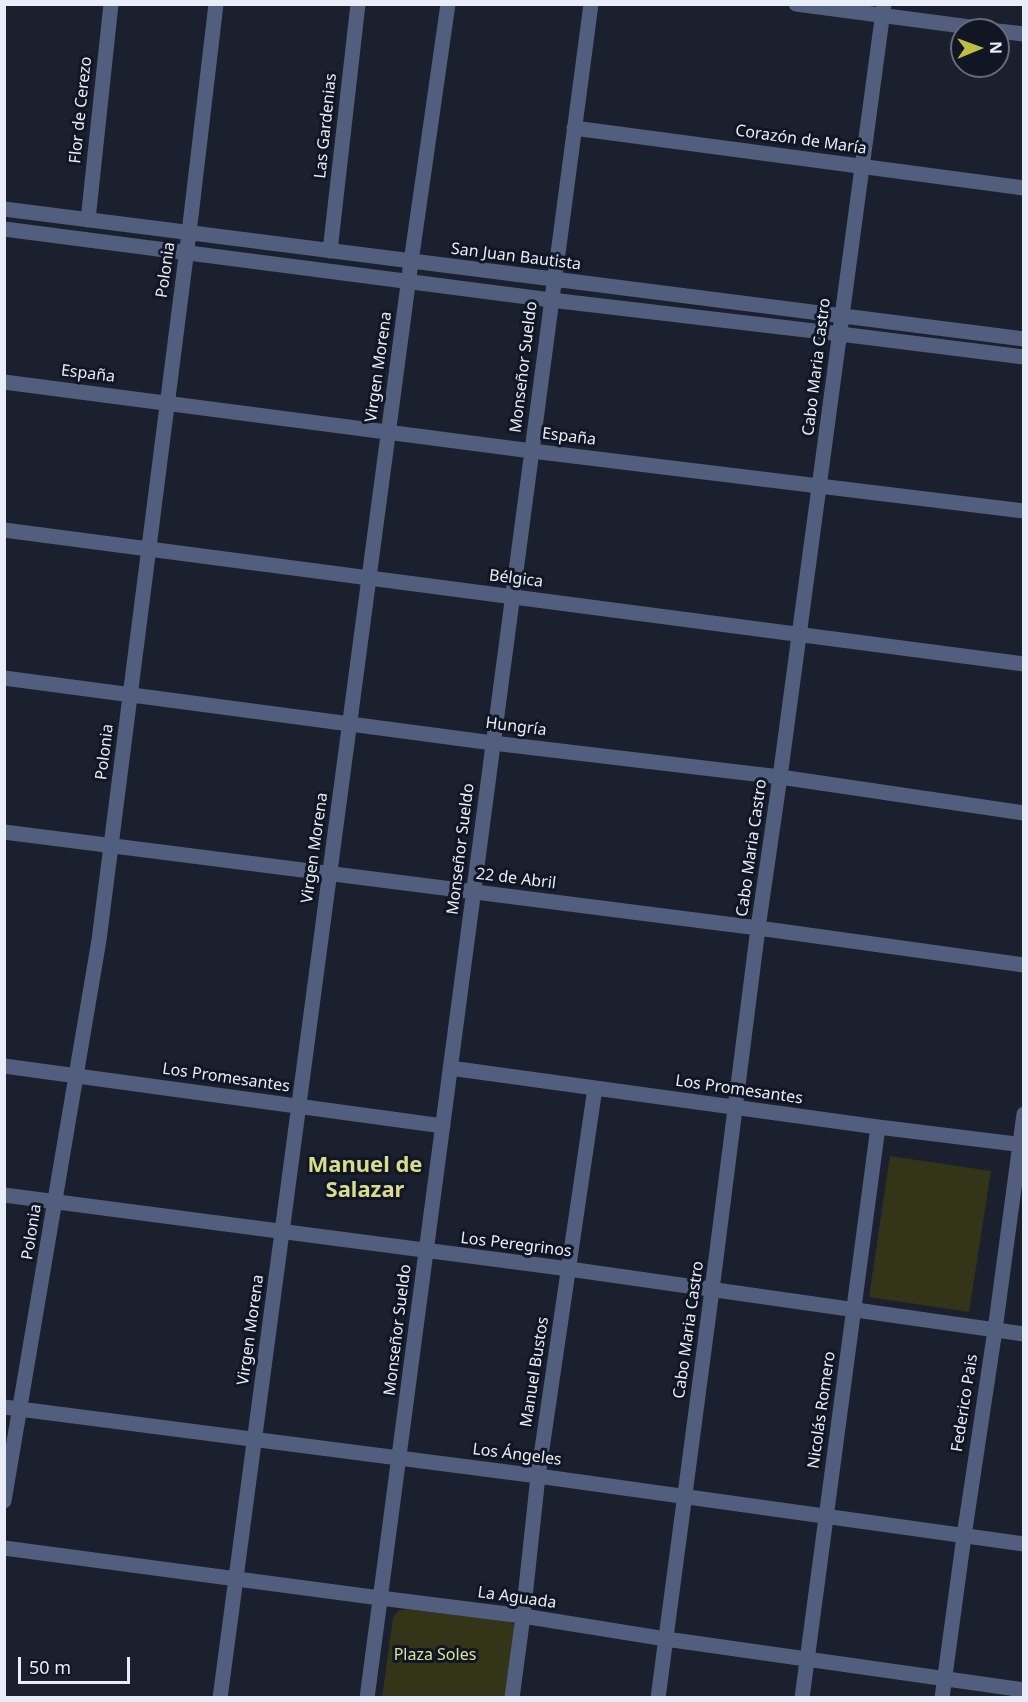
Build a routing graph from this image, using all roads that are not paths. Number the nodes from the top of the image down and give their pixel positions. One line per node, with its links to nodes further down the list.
1 (111, 4): 13 (street, Flor de Cerezo)
2 (216, 4): 15 (street, Polonia)
3 (358, 4): 16 (street, Las Gardenias)
4 (448, 4): 18 (street, Virgen Morena)
5 (591, 4): 9 (street, Monseñor Sueldo)
6 (796, 4): 7 (street)
7 (884, 10): 8 (street); 10 (street, Cabo Maria Castro)
8 (950, 22)
9 (574, 128): 10 (street, Corazón de María); 19 (street, Monseñor Sueldo)
10 (862, 167): 11 (street, Corazón de María); 22 (street, Cabo Maria Castro)
11 (1023, 188)
12 (4, 209): 13 (street, San Juan Bautista)
13 (88, 220): 15 (street, San Juan Bautista)
14 (4, 229): 17 (street)
15 (189, 233): 16 (street, San Juan Bautista); 17 (street, Polonia)
16 (330, 251): 18 (street, San Juan Bautista)
17 (187, 253): 20 (street); 27 (street, Polonia)
18 (411, 262): 19 (street, San Juan Bautista); 20 (street, Virgen Morena)
19 (554, 280): 21 (street, Monseñor Sueldo); 22 (street, San Juan Bautista)
20 (408, 282): 21 (street); 28 (street, Virgen Morena)
21 (551, 300): 23 (street); 29 (street, Monseñor Sueldo)
22 (842, 316): 23 (street, Cabo Maria Castro); 24 (street, San Juan Bautista)
23 (840, 334): 25 (street); 30 (street, Cabo Maria Castro)
24 (1023, 339)
25 (1023, 357)
26 (4, 382): 27 (street, España)
27 (167, 403): 28 (street, España); 33 (street, Polonia)
28 (388, 432): 29 (street, España); 34 (street, Virgen Morena)
29 (532, 451): 30 (street, España); 35 (street, Monseñor Sueldo)
30 (820, 485): 31 (street, España); 36 (street, Cabo Maria Castro)
31 (1023, 511)
32 (4, 530): 33 (street, Bélgica)
33 (149, 549): 34 (street, Bélgica); 39 (street, Polonia)
34 (369, 578): 35 (street, Bélgica); 40 (street, Virgen Morena)
35 (512, 597): 36 (street, Bélgica); 41 (street, Monseñor Sueldo)
36 (800, 634): 37 (street, Bélgica); 42 (street, Cabo Maria Castro)
37 (1023, 664)
38 (4, 678): 39 (street, Hungría)
39 (130, 694): 40 (street, Hungría); 45 (street, Polonia)
40 (350, 724): 41 (street, Hungría); 46 (street, Virgen Morena)
41 (493, 743): 42 (street, Hungría); 47 (street, Monseñor Sueldo)
42 (780, 777): 43 (street, Hungría); 48 (street, Cabo Maria Castro)
43 (1023, 813)
44 (4, 832): 45 (street, 22 de Abril)
45 (111, 845): 46 (street, 22 de Abril); 52 (street, Polonia)
46 (330, 873): 47 (street, 22 de Abril); 54 (street, Virgen Morena)
47 (474, 892): 48 (street, 22 de Abril); 51 (street, Monseñor Sueldo)
48 (758, 928): 49 (street, 22 de Abril); 55 (street, Cabo Maria Castro)
49 (1023, 965)
50 (4, 1066): 52 (street, Los Promesantes)
51 (450, 1068): 53 (street, Los Promesantes); 57 (street, Monseñor Sueldo)
52 (76, 1076): 54 (street, Los Promesantes); 61 (street, Polonia)
53 (596, 1088): 55 (street, Los Promesantes); 64 (street, Manuel Bustos)
54 (299, 1106): 57 (street, Los Promesantes); 62 (street, Virgen Morena)
55 (736, 1107): 58 (street, Los Promesantes); 65 (street, Cabo Maria Castro)
56 (1023, 1114): 59 (street, Federico Pais)
57 (443, 1125): 63 (street, Monseñor Sueldo)
58 (878, 1127): 59 (street, Los Promesantes); 66 (street, Nicolás Romero)
59 (1021, 1145): 67 (street, Federico Pais)
60 (4, 1195): 61 (street, Los Peregrinos)
61 (55, 1202): 62 (street, Los Peregrinos); 70 (street, Polonia)
62 (282, 1232): 63 (street, Los Peregrinos); 71 (street, Virgen Morena)
63 (426, 1252): 64 (street, Los Peregrinos); 72 (street, Monseñor Sueldo)
64 (568, 1269): 65 (street, Los Peregrinos); 73 (street, Manuel Bustos)
65 (712, 1290): 66 (street, Los Peregrinos); 74 (street, Cabo Maria Castro)
66 (854, 1309): 67 (street, Los Peregrinos); 76 (street, Nicolás Romero)
67 (994, 1330): 68 (street, Los Peregrinos); 77 (street, Federico Pais)
68 (1023, 1334)
69 (4, 1407): 70 (street, Los Ángeles)
70 (20, 1410): 71 (street, Los Ángeles); 75 (street, Polonia)
71 (255, 1440): 72 (street, Los Ángeles); 80 (street, Virgen Morena)
72 (399, 1459): 73 (street, Los Ángeles); 81 (street, Monseñor Sueldo)
73 (538, 1476): 74 (street, Los Ángeles); 82 (street, Manuel Bustos)
74 (685, 1496): 76 (street, Los Ángeles); 83 (street, Cabo Maria Castro)
75 (4, 1501)
76 (826, 1516): 77 (street, Los Ángeles); 84 (street, Nicolás Romero)
77 (964, 1536): 78 (street, Los Ángeles); 85 (street, Federico Pais)
78 (1023, 1544)
79 (4, 1548): 80 (street, La Aguada)
80 (236, 1579): 81 (street, La Aguada); 87 (street, Virgen Morena)
81 (380, 1598): 82 (street, La Aguada); 88 (street, Monseñor Sueldo)
82 (523, 1616): 83 (street, La Aguada); 89 (street, Manuel Bustos)
83 (666, 1639): 84 (street, La Aguada); 90 (street, Cabo Maria Castro)
84 (807, 1659): 85 (street, La Aguada); 91 (street, Nicolás Romero)
85 (944, 1679): 86 (street, La Aguada); 92 (street, Federico Pais)
86 (1023, 1690)
87 (220, 1698)
88 (368, 1698)
89 (512, 1698)
90 (658, 1698)
91 (802, 1698)
92 (942, 1698)

